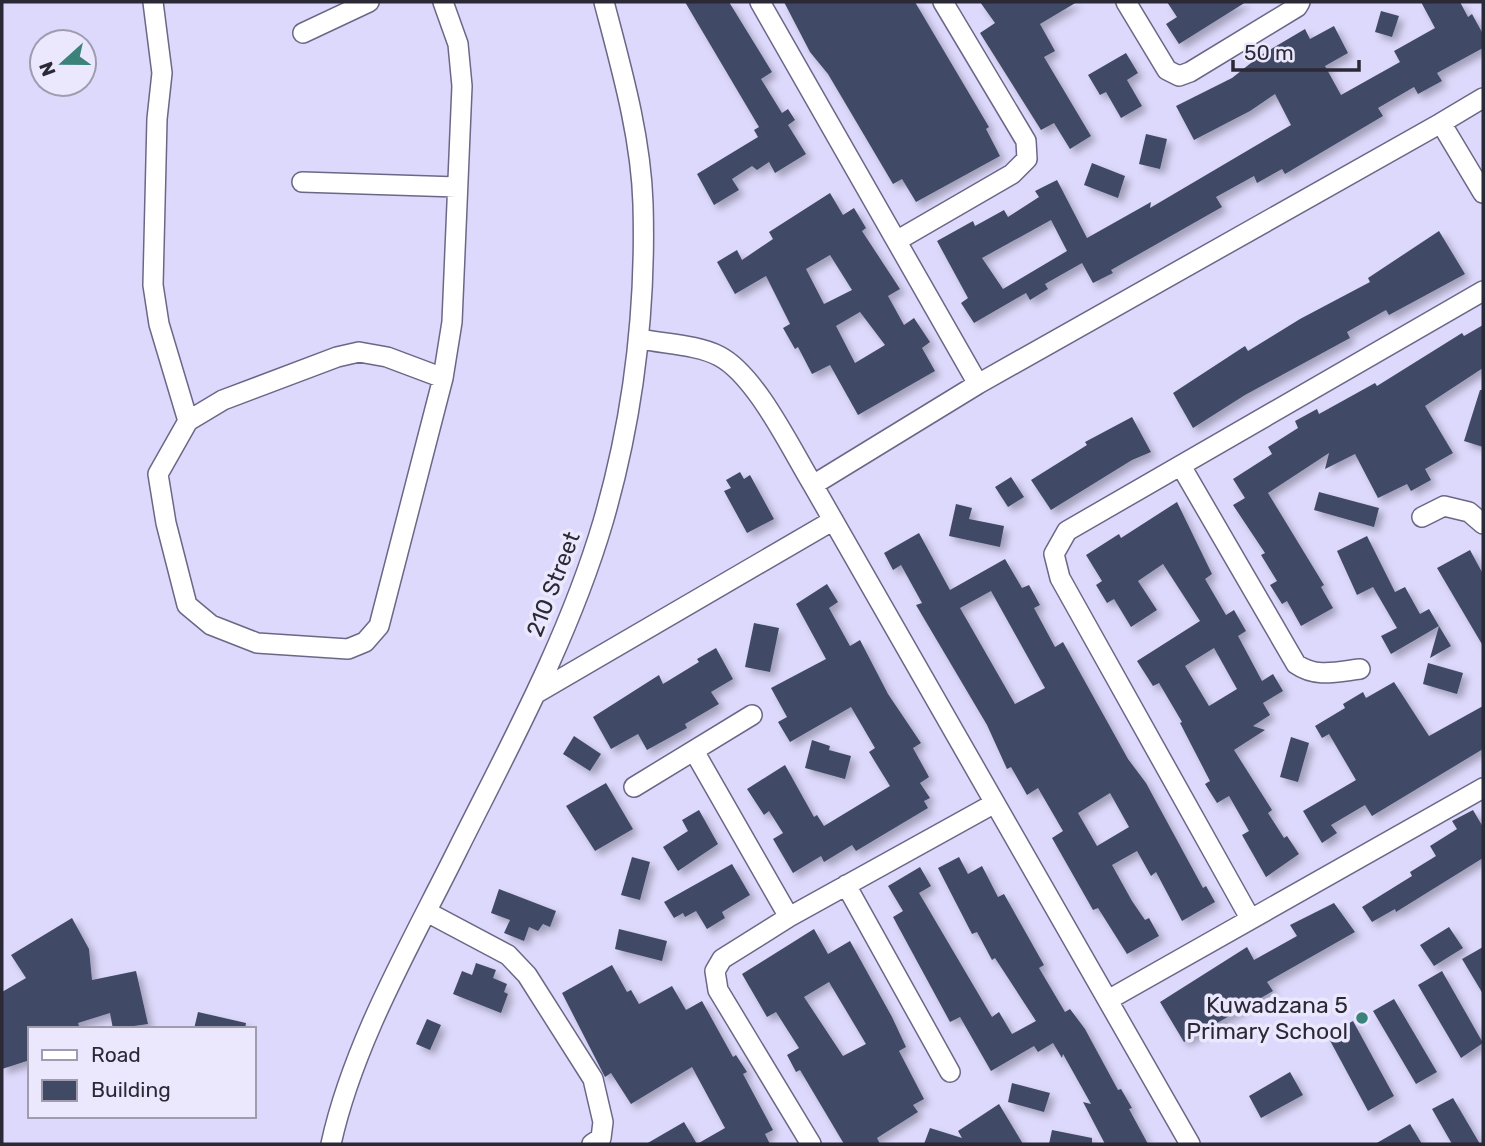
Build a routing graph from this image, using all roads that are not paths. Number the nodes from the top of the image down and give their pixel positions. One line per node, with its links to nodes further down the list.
1 (153, 2): 20 (street)
2 (369, 2): 9 (street)
3 (443, 2): 13 (street)
4 (604, 2): 17 (street, 210 Street)
5 (760, 2): 15 (street)
6 (943, 2): 15 (street)
7 (1126, 2): 8 (street)
8 (1300, 2)
9 (303, 33)
10 (1483, 98): 11 (street)
11 (1441, 124): 14 (street); 19 (street)
12 (302, 182): 13 (street)
13 (457, 187): 18 (street)
14 (1483, 193)
15 (898, 240): 19 (street)
16 (1483, 290): 21 (street)
17 (641, 339): 22 (street); 27 (street, 210 Street)
18 (443, 378): 20 (street); 20 (street)
19 (978, 384): 22 (street)
20 (188, 421)
21 (1181, 466): 26 (street); 36 (street)
22 (813, 485): 24 (street)
23 (1422, 517): 25 (street)
24 (832, 521): 27 (street); 32 (street)
25 (1483, 524)
26 (1360, 669)
27 (535, 694): 34 (street, 210 Street)
28 (752, 715): 29 (street)
29 (694, 751): 30 (street); 35 (street)
30 (634, 787)
31 (1483, 788): 36 (street)
32 (995, 803): 33 (street); 37 (street)
33 (846, 885): 35 (street); 38 (street)
34 (427, 912): 39 (street, 210 Street); 40 (street)
35 (789, 917): 41 (street)
36 (1250, 918): 37 (street)
37 (1108, 1000): 42 (street)
38 (950, 1072)
39 (331, 1144)
40 (592, 1144)
41 (811, 1144)
42 (1190, 1144)

